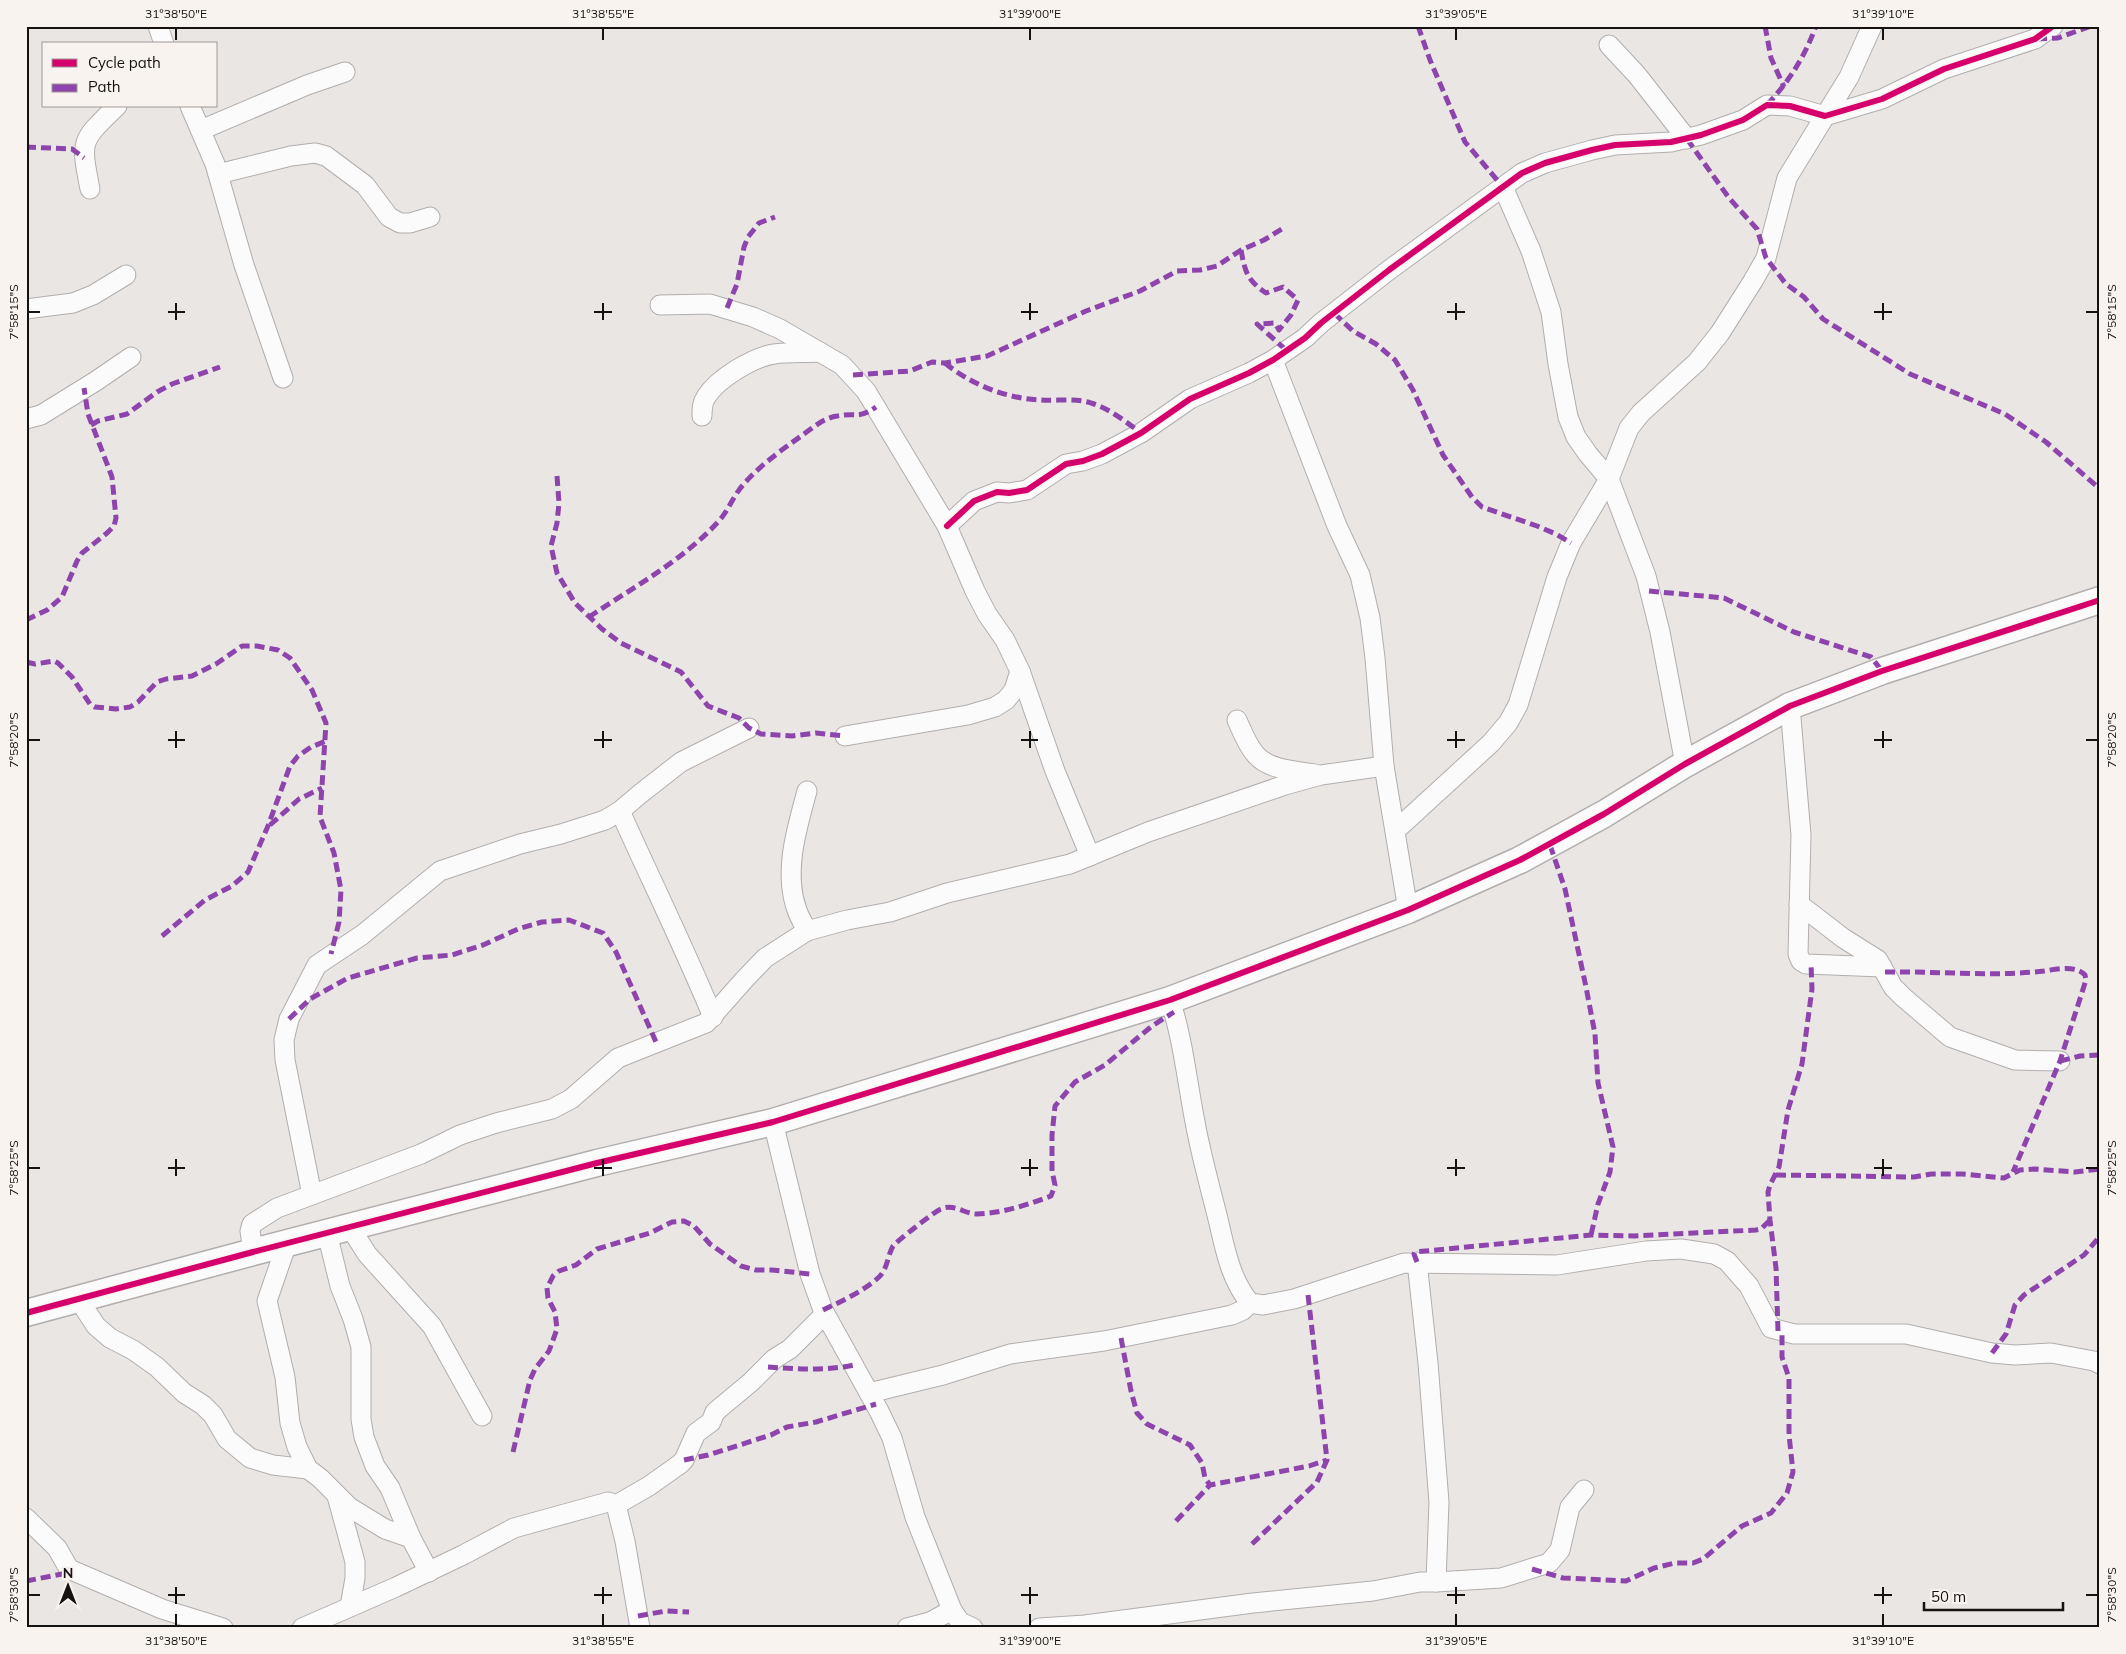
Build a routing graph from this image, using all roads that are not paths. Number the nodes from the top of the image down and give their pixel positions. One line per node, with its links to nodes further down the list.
1 (158, 26): 4 (street)
2 (1872, 26): 9 (street)
3 (2053, 26): 9 (street)
4 (163, 42)
5 (1609, 45): 11 (street)
6 (345, 72): 10 (street)
7 (115, 108): 14 (street)
8 (191, 108): 10 (street)
9 (1825, 116): 11 (street); 25 (street)
10 (202, 130): 12 (street)
11 (1687, 139): 13 (street)
12 (218, 174): 15 (street); 22 (street)
13 (1503, 187): 21 (street); 25 (street)
14 (90, 189)
15 (430, 216)
16 (126, 275): 18 (street)
17 (660, 305): 19 (street)
18 (26, 309)
19 (820, 352): 23 (street); 26 (street)
20 (131, 357): 24 (street)
21 (1273, 360): 26 (street); 34 (street)
22 (283, 378)
23 (702, 416)
24 (26, 420)
25 (1609, 479): 33 (street); 38 (street)
26 (947, 526): 28 (street)
27 (2100, 600): 29 (street)
28 (1020, 671): 32 (street); 39 (street)
29 (1790, 706): 33 (street); 40 (street)
30 (1237, 720): 35 (street)
31 (749, 728): 37 (street)
32 (845, 736)
33 (1685, 764): 41 (street)
34 (1384, 766): 35 (street); 38 (street)
35 (1321, 775): 39 (street)
36 (807, 791): 42 (street)
37 (620, 811): 45 (street); 48 (street)
38 (1396, 830): 41 (street)
39 (1090, 856): 42 (street)
40 (1799, 904): 43 (street); 43 (street)
41 (1408, 910): 44 (street)
42 (807, 931): 45 (street)
43 (1882, 967): 46 (street)
44 (1170, 1000): 47 (street); 54 (street)
45 (713, 1017): 48 (street)
46 (2060, 1060)
47 (773, 1122): 49 (street); 56 (street)
48 (312, 1195): 51 (street)
49 (338, 1230): 50 (street); 59 (street); 65 (street)
50 (287, 1243): 51 (street); 60 (street)
51 (253, 1252): 53 (street)
52 (1417, 1262): 54 (street); 57 (street); 67 (street)
53 (79, 1300): 55 (street); 60 (street)
54 (1250, 1303): 58 (street)
55 (26, 1313)
56 (825, 1314): 58 (street); 63 (street)
57 (2100, 1364)
58 (869, 1393): 69 (street)
59 (482, 1416)
60 (308, 1469): 62 (street)
61 (1584, 1490): 67 (street)
62 (337, 1496): 65 (street); 68 (street)
63 (616, 1505): 66 (street); 72 (street)
64 (26, 1518): 70 (street)
65 (411, 1538): 66 (street)
66 (429, 1572): 68 (street)
67 (1436, 1582): 75 (street)
68 (350, 1607): 71 (street)
69 (952, 1610): 73 (street); 74 (street)
70 (223, 1628)
71 (302, 1628)
72 (640, 1628)
73 (907, 1628)
74 (973, 1628)
75 (1039, 1628)

